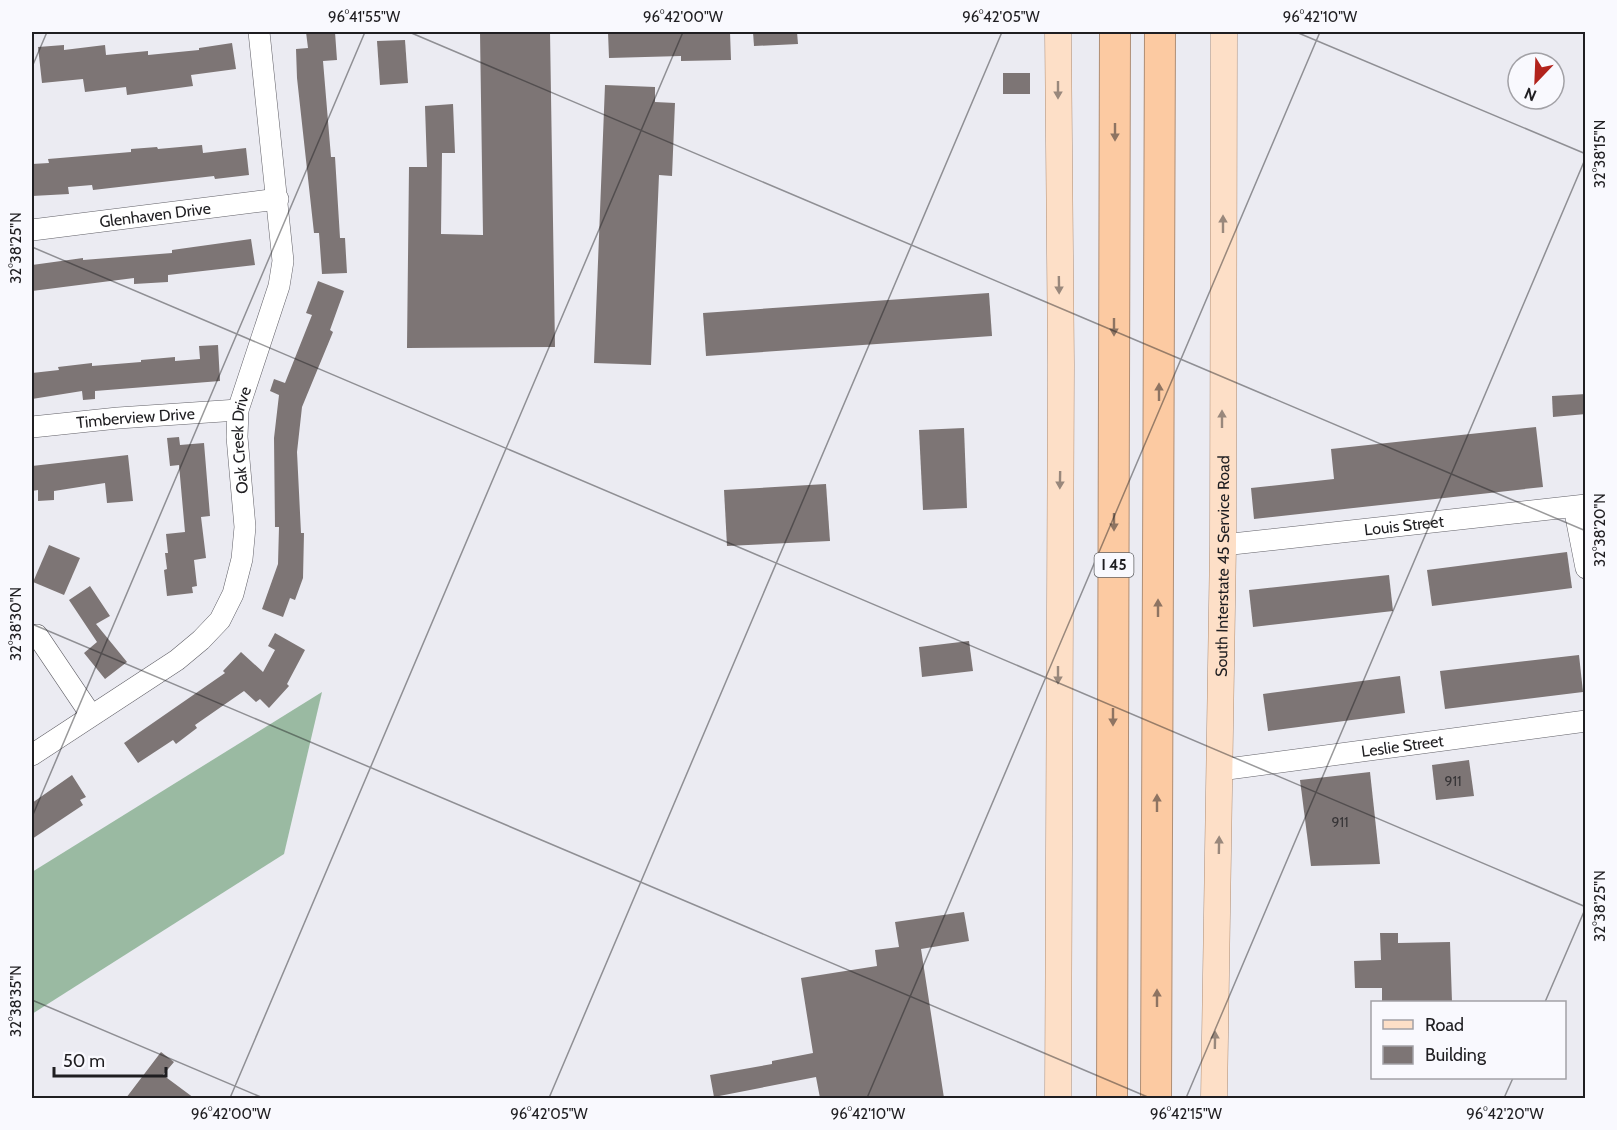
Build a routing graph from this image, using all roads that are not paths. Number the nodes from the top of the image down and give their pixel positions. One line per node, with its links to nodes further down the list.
1 (259, 32): 6 (street, Oak Creek Drive)
2 (1058, 32): 18 (main road, one-way to 18)
3 (1115, 32): 19 (highway, I 45, one-way to 19)
4 (1160, 32): 20 (highway, I 45, one-way to 4)
5 (1224, 32): 11 (main road, South Interstate 45 Service Road, one-way to 5)
6 (278, 199): 7 (street, Glenhaven Drive); 8 (street, Oak Creek Drive)
7 (32, 230)
8 (238, 410): 9 (street, Timberview Drive); 14 (street, Oak Creek Drive)
9 (32, 427)
10 (1580, 506): 11 (street, Louis Street); 12 (street)
11 (1222, 545): 17 (main road, South Interstate 45 Service Road)
12 (1586, 568)
13 (37, 635): 14 (street)
14 (91, 715): 16 (street, Oak Creek Drive)
15 (1586, 721): 17 (street, Leslie Street)
16 (32, 755)
17 (1220, 770): 21 (main road, South Interstate 45 Service Road, one-way to 17)
18 (1058, 1098)
19 (1112, 1098)
20 (1156, 1098)
21 (1214, 1098)

